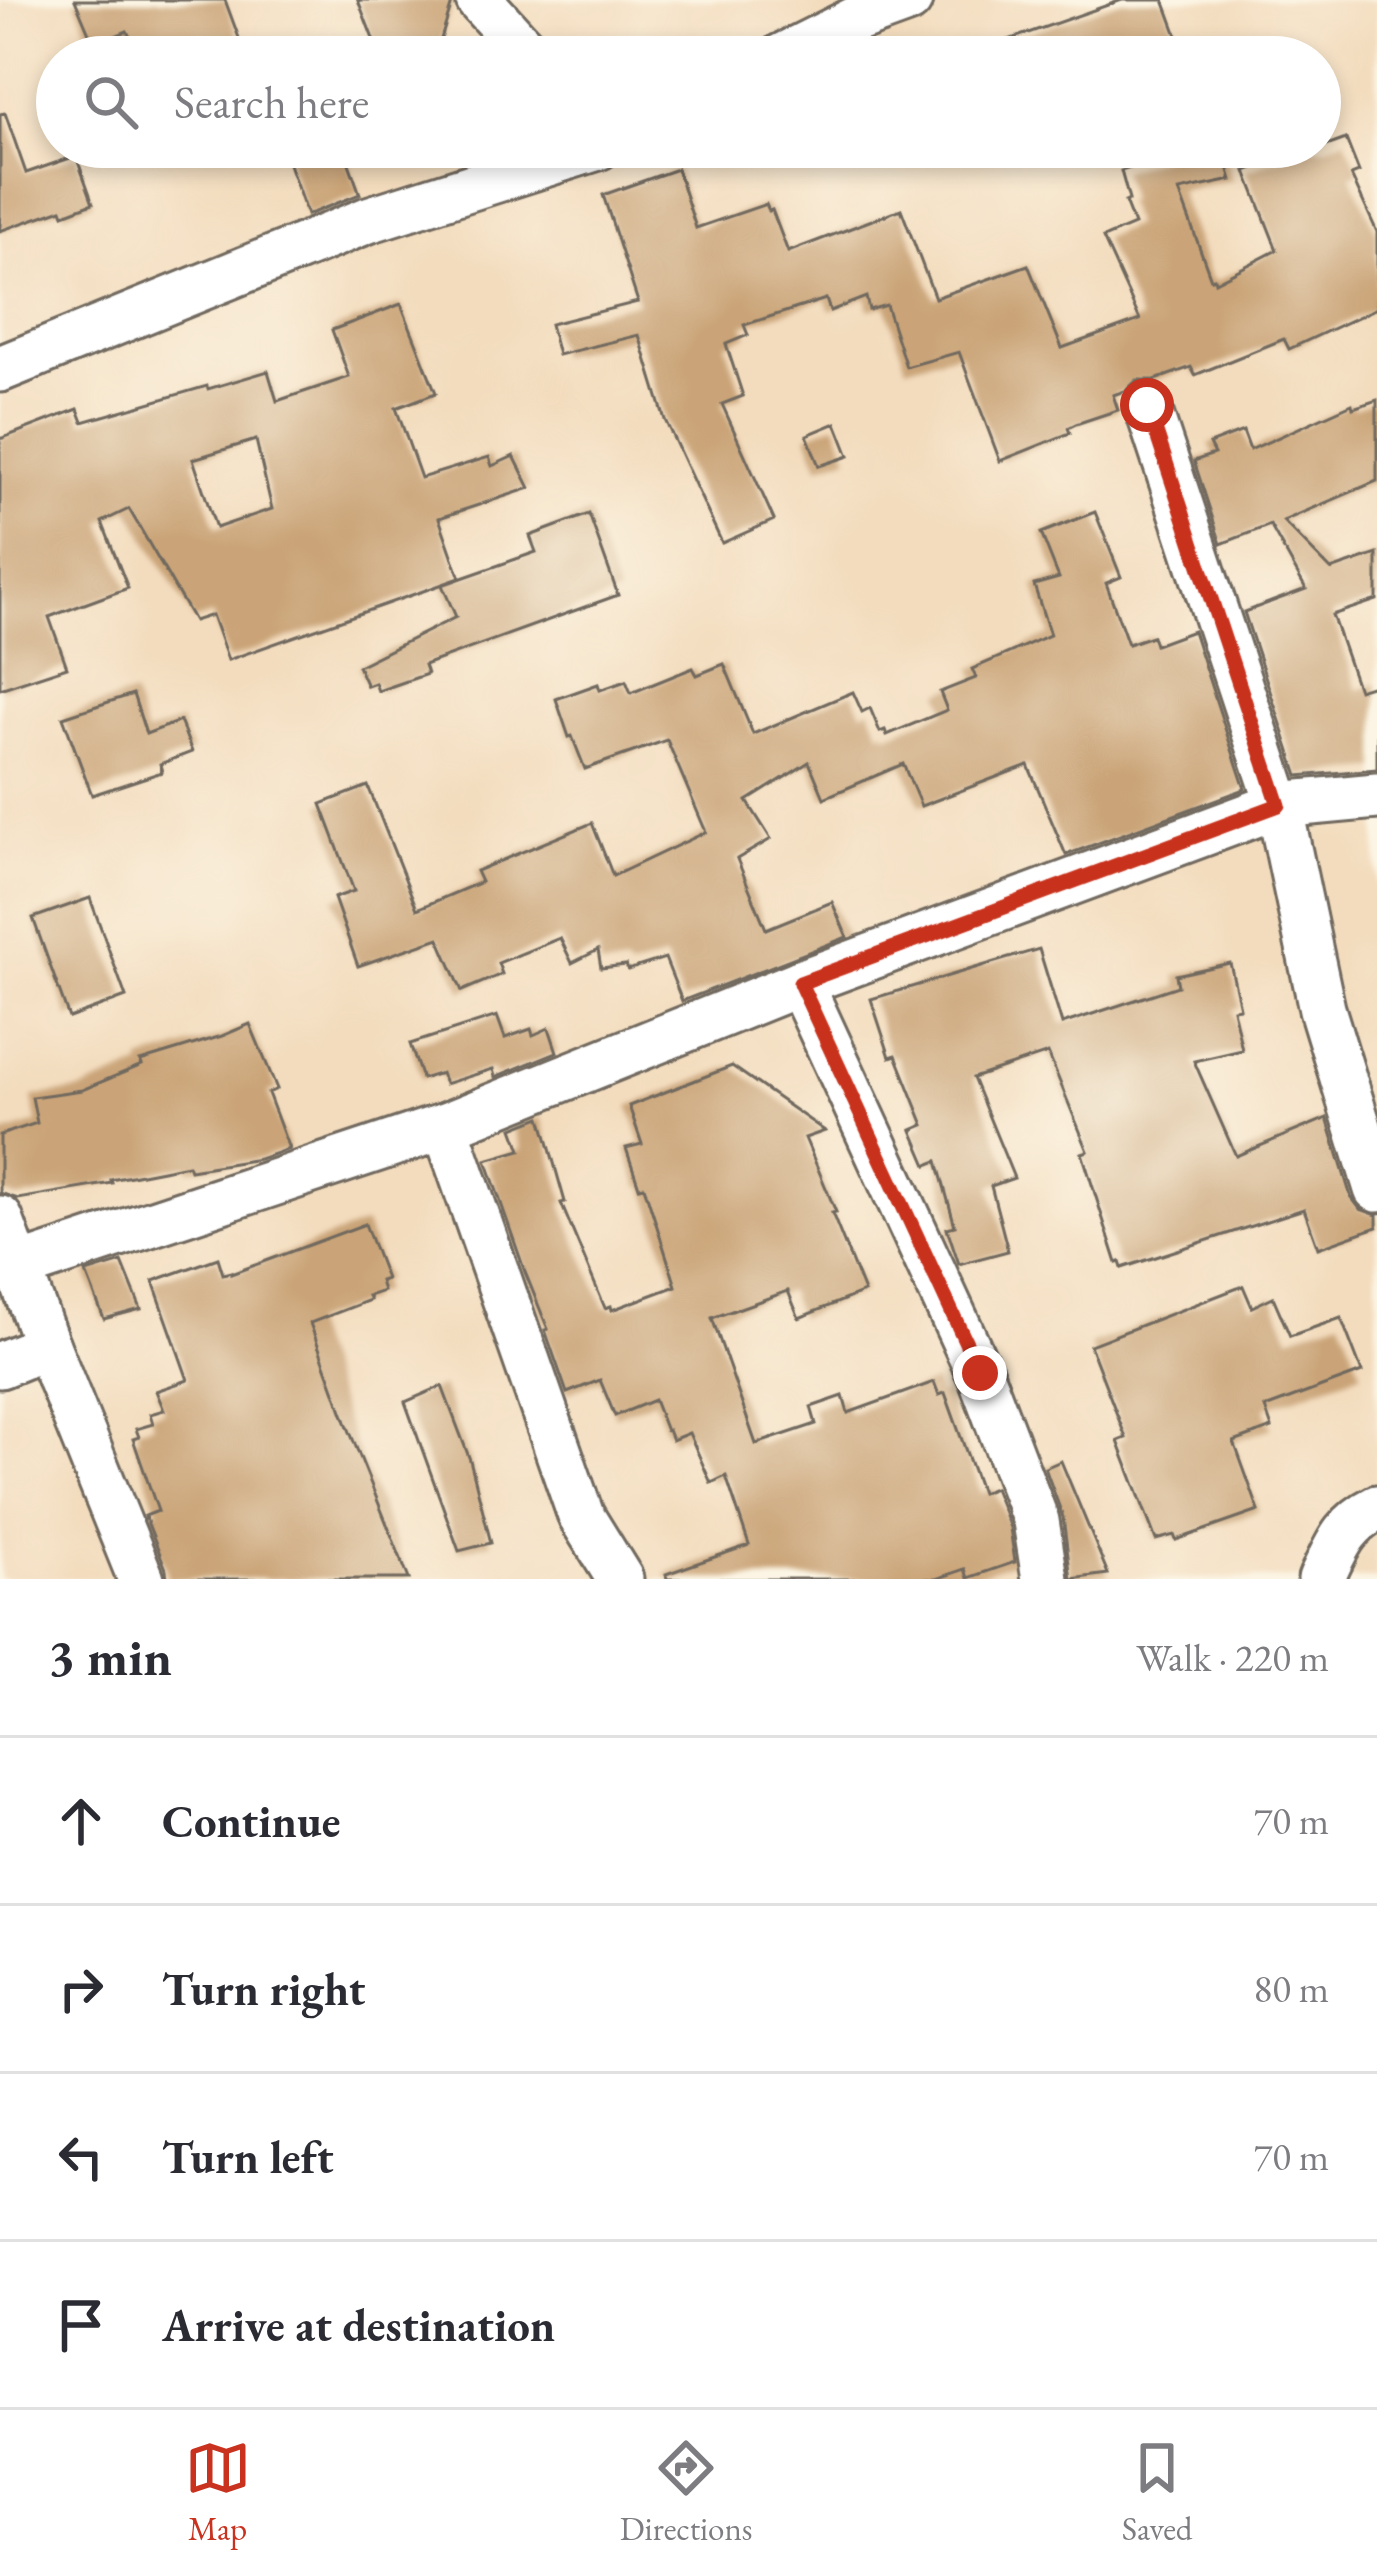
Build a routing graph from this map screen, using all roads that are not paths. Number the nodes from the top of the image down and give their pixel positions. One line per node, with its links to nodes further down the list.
1 (479, 0): 4 (street)
2 (909, 0): 3 (street)
3 (842, 10): 5 (street)
4 (512, 36)
5 (808, 36)
6 (532, 168): 7 (street)
7 (0, 369)
8 (1147, 405): 10 (street)
9 (1377, 796): 10 (street)
10 (1279, 805): 11 (street); 13 (street)
11 (800, 983): 12 (street); 21 (street)
12 (445, 1126): 15 (street); 20 (street)
13 (1377, 1189)
14 (0, 1219): 15 (street)
15 (20, 1267): 16 (street)
16 (47, 1346): 17 (street); 19 (street)
17 (0, 1365)
18 (1377, 1508): 22 (street)
19 (141, 1579)
20 (620, 1579)
21 (1045, 1579)
22 (1321, 1579)

